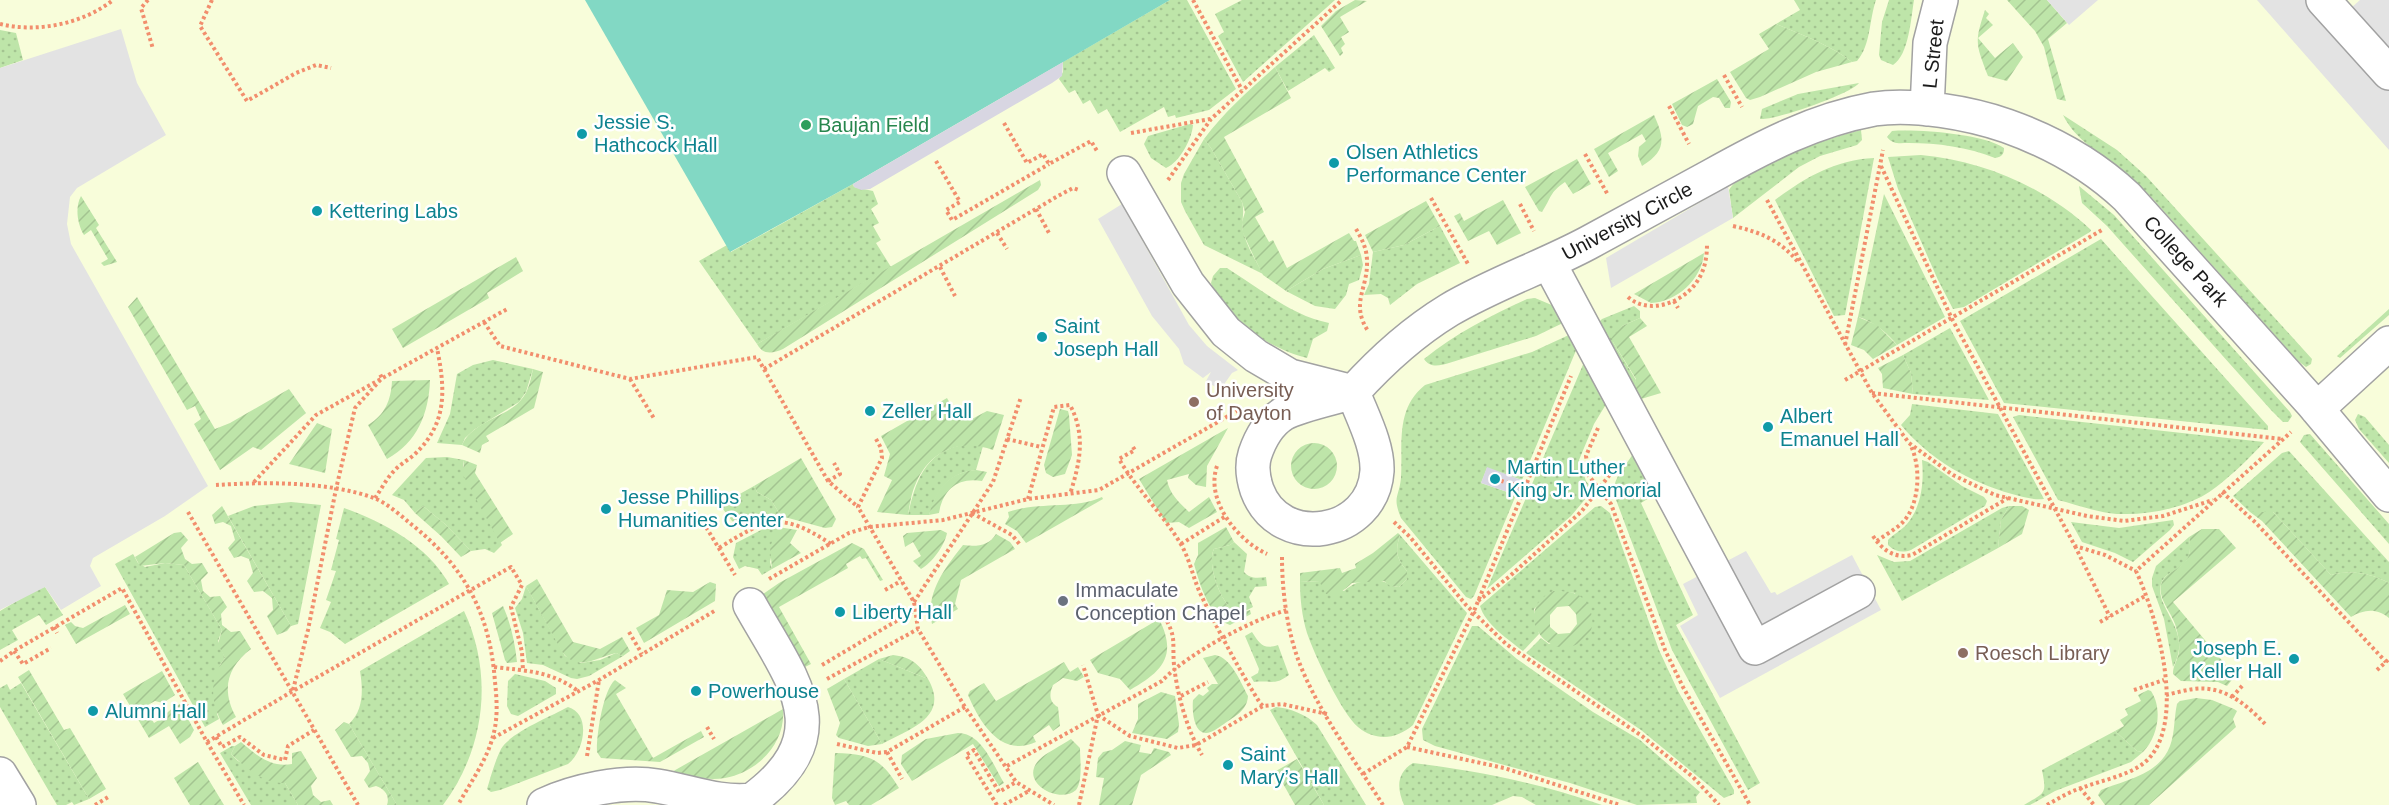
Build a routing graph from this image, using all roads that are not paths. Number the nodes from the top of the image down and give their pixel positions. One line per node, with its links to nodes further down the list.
1 (1941, 0): 4 (street, L Street)
2 (2324, 0): 3 (street)
3 (2389, 73)
4 (1927, 109): 6 (street, University Circle); 9 (street, College Park)
5 (1124, 173): 8 (street)
6 (1549, 263): 8 (street, University Circle); 11 (street)
7 (2389, 344): 9 (street)
8 (1353, 392): 8 (street)
9 (2317, 409): 10 (street, College Park)
10 (2389, 495)
11 (1858, 592)
12 (748, 599): 14 (street)
13 (0, 774): 15 (street)
14 (754, 802): 16 (street)
15 (19, 805)
16 (544, 805)

